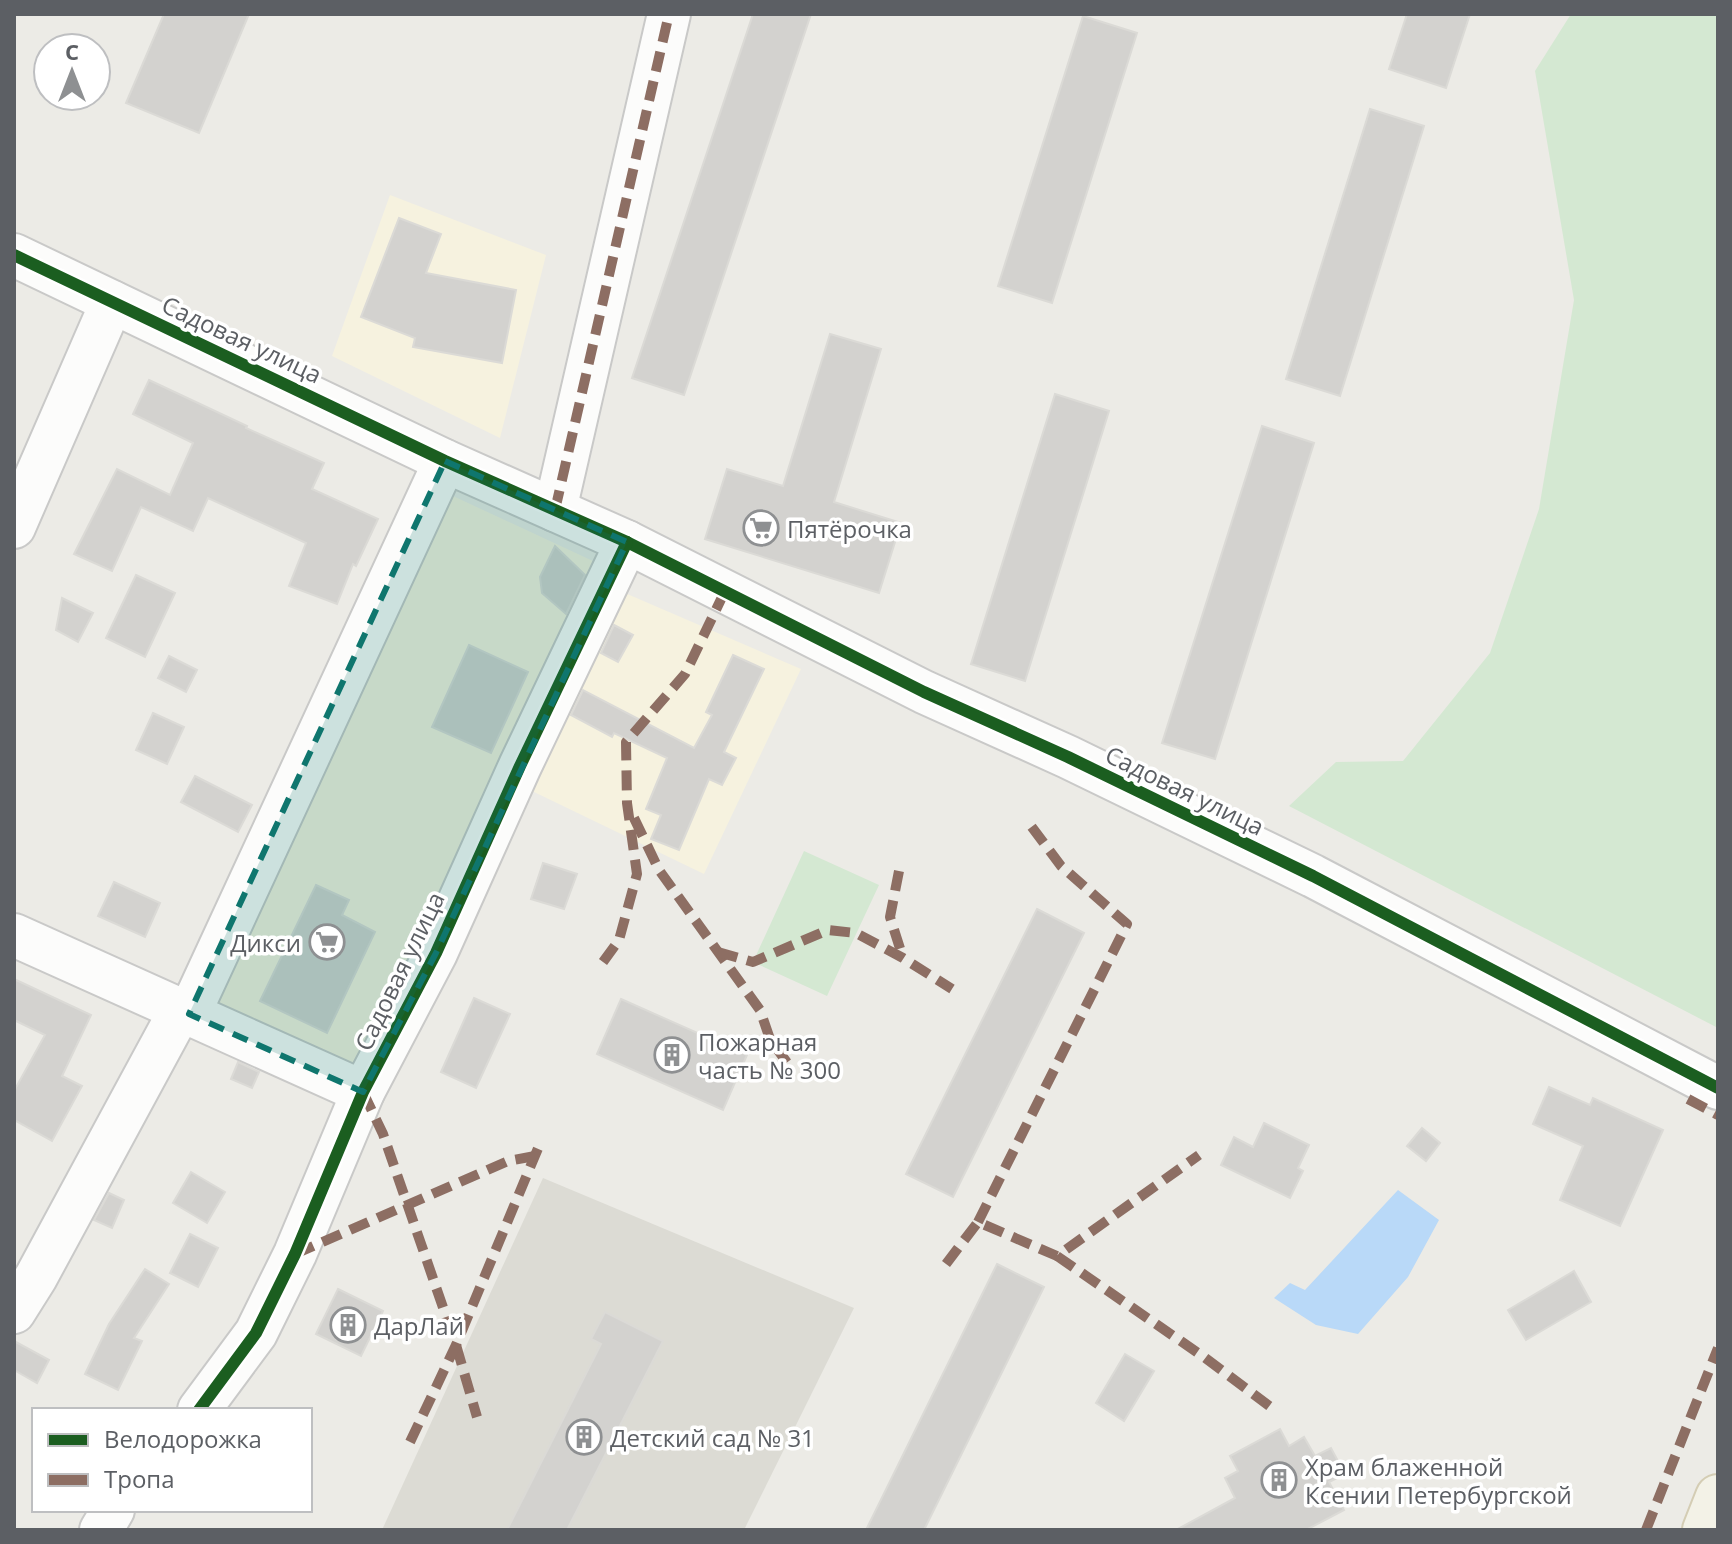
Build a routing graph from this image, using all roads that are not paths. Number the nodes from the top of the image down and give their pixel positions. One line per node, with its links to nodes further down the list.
1 (669, 14): 5 (street)
2 (14, 255): 3 (street, Садовая улица)
3 (112, 302): 4 (street, Садовая улица); 6 (street)
4 (445, 461): 5 (street, Садовая улица); 9 (street)
5 (555, 510): 7 (street, Садовая улица)
6 (14, 527)
7 (627, 542): 10 (street, Садовая улица); 11 (street, Садовая улица)
8 (14, 935): 9 (street)
9 (189, 1014): 11 (street); 12 (street)
10 (1718, 1088)
11 (363, 1092): 13 (street, Садовая улица)
12 (14, 1312)
13 (200, 1408)
14 (1718, 1497): 17 (main road)
15 (112, 1512): 16 (street)
16 (101, 1530)
17 (1705, 1530)

